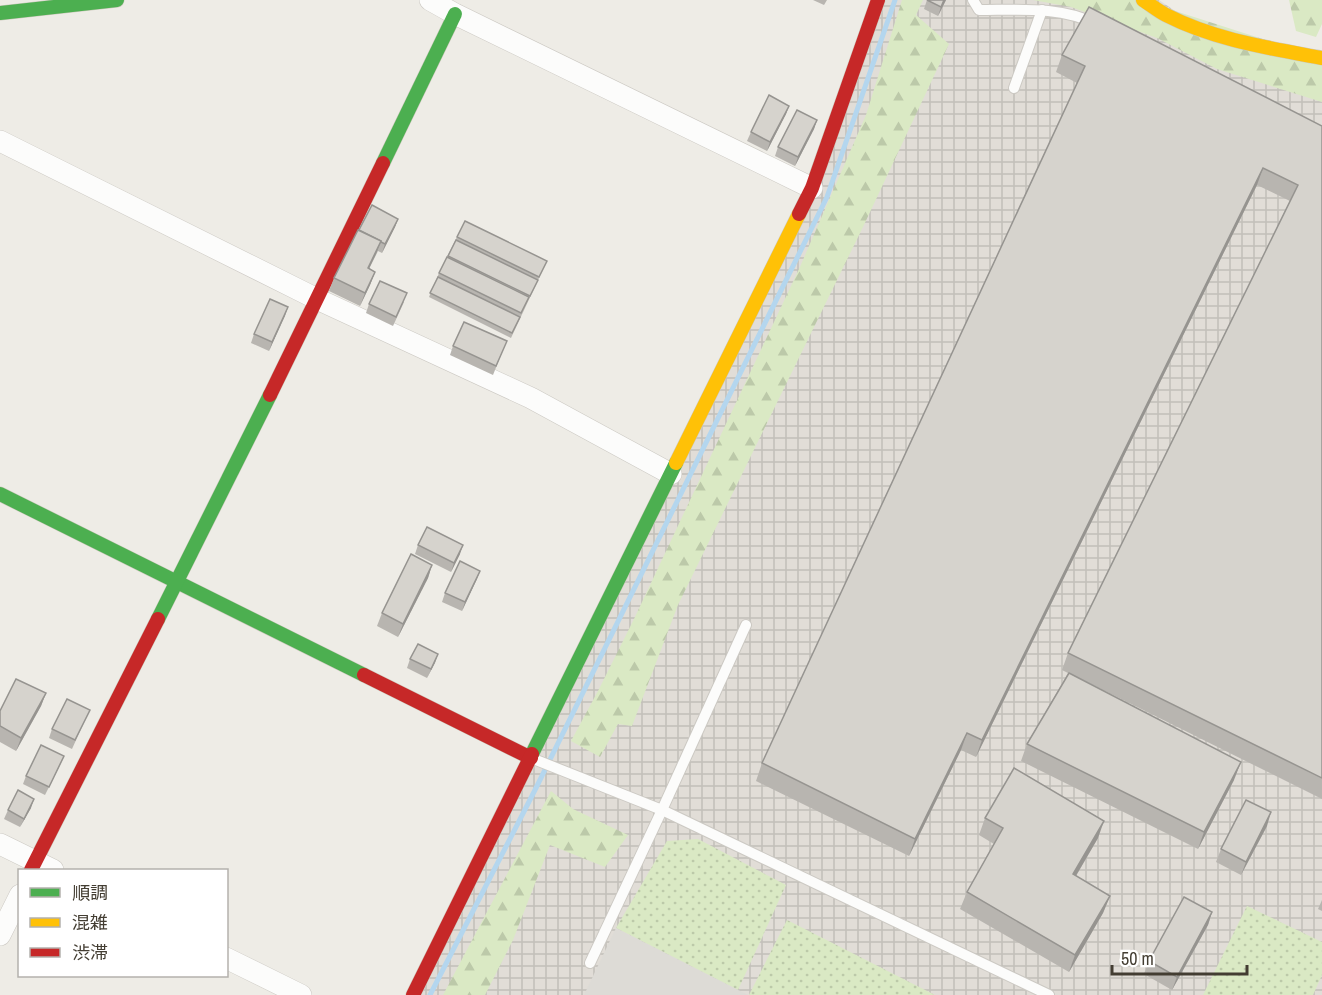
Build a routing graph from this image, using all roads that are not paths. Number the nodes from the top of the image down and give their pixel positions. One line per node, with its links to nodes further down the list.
1 (117, 0): 7 (street)
2 (430, 0): 8 (street)
3 (878, 0): 13 (street)
4 (973, 0): 6 (lane)
5 (1143, 0): 10 (street)
6 (1042, 10): 9 (lane); 11 (lane)
7 (0, 13)
8 (455, 14): 13 (street); 14 (street)
9 (1105, 28)
10 (1322, 58)
11 (1014, 88)
12 (0, 141): 14 (street)
13 (812, 188): 15 (street)
14 (317, 299): 15 (street); 17 (street)
15 (671, 474): 19 (street)
16 (0, 494): 17 (street)
17 (177, 581): 19 (street); 22 (street)
18 (746, 626): 20 (lane)
19 (531, 758): 20 (lane); 28 (street)
20 (662, 810): 26 (lane); 29 (lane)
21 (0, 844): 22 (street)
22 (40, 867)
23 (18, 899): 24 (street)
24 (0, 935)
25 (228, 959): 27 (street)
26 (590, 963)
27 (301, 995)
28 (413, 995)
29 (1049, 995)

